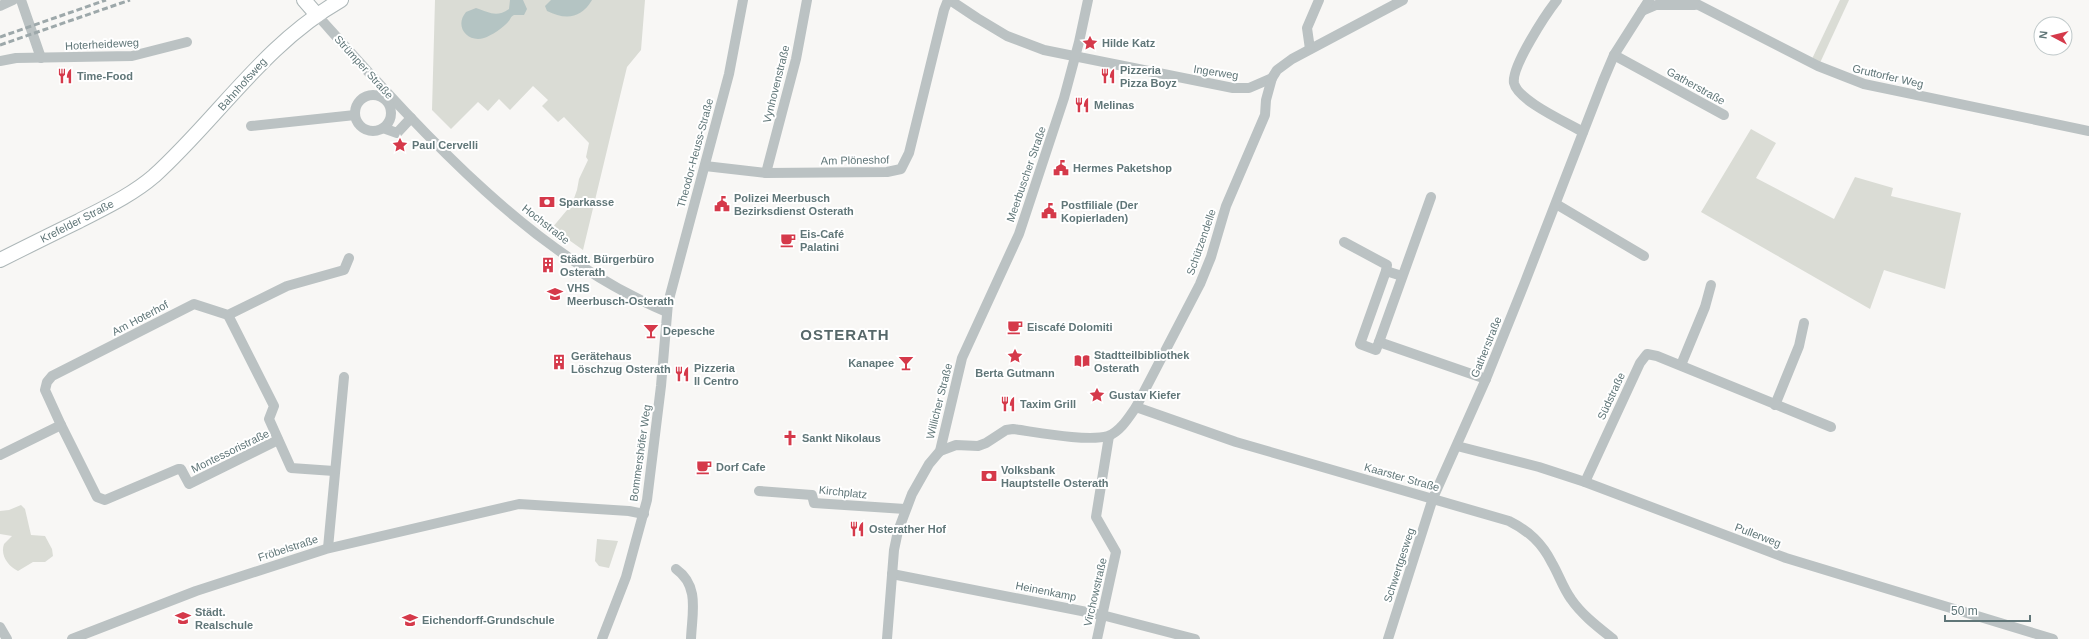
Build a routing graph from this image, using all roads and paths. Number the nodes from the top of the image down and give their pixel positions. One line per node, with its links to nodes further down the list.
1 (13, 0): 14 (street)
2 (21, 0): 21 (street)
3 (304, 0): 16 (main road, Strümper Straße)
4 (340, 0): 16 (main road, Bahnhofsweg)
5 (743, 0): 32 (street, Theodor-Heuss-Straße)
6 (807, 0): 33 (street, Vynhovenstraße)
7 (949, 0): 20 (street, Ingerweg); 33 (street, Am Plöneshof)
8 (1088, 0): 20 (street, Meerbuscher Straße)
9 (1319, 0): 18 (street)
10 (1403, 0): 18 (street, Ingerweg)
11 (1557, 0): 30 (street)
12 (1649, 0): 15 (street, Gatherstraße)
13 (1692, 2): 15 (street, Gruttorfer Weg); 29 (street, Gruttorfer Weg)
14 (0, 6)
15 (1642, 11): 19 (street, Gatherstraße)
16 (316, 15): 26 (street, Strümper Straße); 34 (main road, Bahnhofsweg)
17 (187, 42): 21 (street, Hoterheideweg)
18 (1310, 49): 23 (street, Ingerweg)
19 (1614, 55): 25 (street, Gatherstraße); 30 (street, Gatherstraße)
20 (1075, 57): 23 (street, Ingerweg); 48 (street, Meerbuscher Straße)
21 (41, 58): 22 (street, Hoterheideweg)
22 (2, 61)
23 (1272, 78): 53 (street, Schützendelle)
24 (355, 115): 27 (street); 28 (street); 28 (street)
25 (1724, 115)
26 (411, 118): 28 (street); 31 (street, Strümper Straße)
27 (251, 126)
28 (383, 128)
29 (2089, 131)
30 (1583, 132): 36 (street, Gatherstraße)
31 (426, 134): 44 (street, Hochstraße)
32 (705, 166): 33 (street, Am Plöneshof); 44 (street, Theodor-Heuss-Straße)
33 (766, 173)
34 (152, 177): 40 (main road, Krefelder Straße)
35 (1431, 197): 42 (street)
36 (1556, 204): 38 (street); 51 (street, Gatherstraße)
37 (1344, 242): 41 (street)
38 (1644, 256)
39 (349, 258): 45 (street)
40 (0, 260)
41 (1386, 271): 42 (street); 47 (street)
42 (1402, 276): 47 (street)
43 (1711, 284): 49 (street)
44 (667, 312): 66 (street, Bommershöfer Weg)
45 (228, 315): 54 (street, Am Hoterhof); 57 (street, Montessoristraße)
46 (1804, 324): 52 (street)
47 (1379, 342): 51 (street)
48 (965, 349): 59 (street, Willicher Straße)
49 (1681, 365): 52 (street, Südstraße); 62 (street, Südstraße)
50 (344, 377): 61 (street)
51 (1486, 379): 58 (street, Gatherstraße)
52 (1775, 405): 55 (street, Südstraße)
53 (1136, 407): 56 (street, Schützendelle); 64 (street, Kaarster Straße)
54 (61, 425): 57 (street, Montessoristraße); 60 (street)
55 (1830, 427)
56 (1109, 436): 59 (street); 70 (street, Virchowstraße)
57 (278, 440): 61 (street, Montessoristraße)
58 (1457, 446): 62 (street, Pullerweg); 64 (street, Gatherstraße)
59 (940, 451): 65 (street, Willicher Straße)
60 (0, 455)
61 (334, 472): 67 (street)
62 (1584, 482): 81 (street, Pullerweg)
63 (759, 491): 65 (street, Kirchplatz)
64 (1433, 498): 79 (street, Schwertgesweg); 80 (street, Kaarster Straße)
65 (905, 509): 69 (street, Willicher Straße)
66 (644, 514): 67 (street, Fröbelstraße); 74 (street, Bommershöfer Weg)
67 (328, 548): 73 (street, Fröbelstraße)
68 (676, 568): 75 (street)
69 (892, 574): 70 (street, Heinenkamp); 76 (street, Willicher Straße)
70 (1102, 615): 77 (street, Virchowstraße); 78 (street, Heinenkamp)
71 (0, 627): 72 (street)
72 (7, 639)
73 (72, 639)
74 (602, 639)
75 (691, 639)
76 (887, 639)
77 (1097, 639)
78 (1195, 639)
79 (1388, 639)
80 (1613, 639)
81 (2053, 639)

